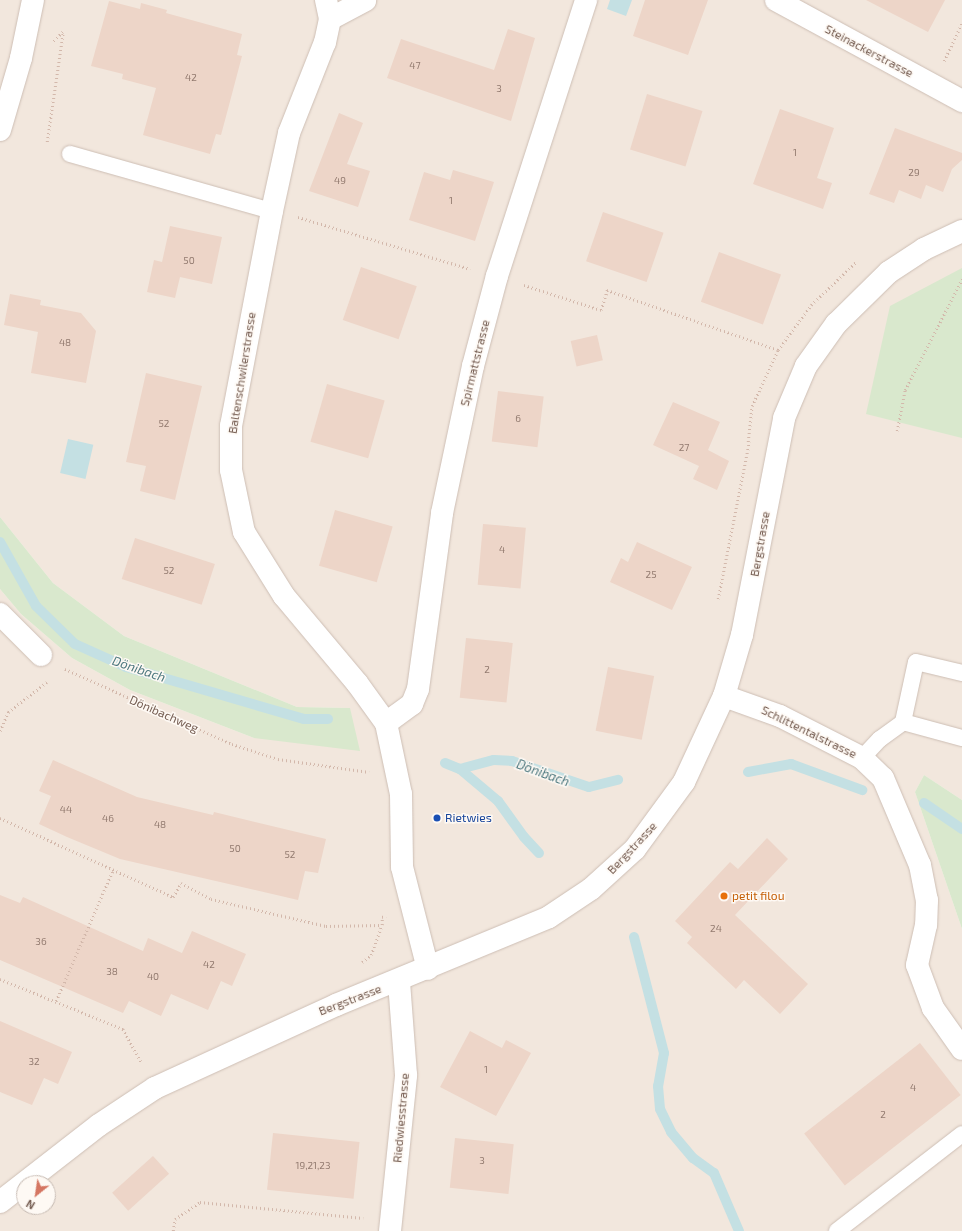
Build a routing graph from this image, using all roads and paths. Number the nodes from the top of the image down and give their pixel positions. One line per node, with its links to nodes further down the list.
1 (33, 0): 7 (street)
2 (365, 0): 5 (street)
3 (586, 0): 15 (street, Spirmattstrasse)
4 (776, 0): 8 (street, Steinackerstrasse)
5 (328, 10): 12 (street, Baltenschwilerstrasse)
6 (962, 23): 8 (path)
7 (21, 58): 10 (street); 11 (path)
8 (932, 84): 9 (street, Steinackerstrasse)
9 (962, 101)
10 (0, 130)
11 (70, 154): 12 (lane)
12 (283, 213): 14 (path); 25 (street, Baltenschwilerstrasse)
13 (962, 231): 23 (street, Bergstrasse)
14 (466, 268)
15 (497, 276): 17 (path); 25 (street, Spirmattstrasse)
16 (962, 280): 18 (path)
17 (778, 350)
18 (898, 431)
19 (0, 614): 20 (street)
20 (41, 655): 21 (path, Dönibachweg)
21 (59, 666): 26 (path); 29 (path, Dönibachweg)
22 (962, 672): 24 (lane)
23 (724, 696): 28 (street, Schlittentalstrasse); 33 (street, Bergstrasse)
24 (903, 722): 27 (lane); 28 (lane)
25 (386, 723): 33 (street, Baltenschwilerstrasse)
26 (0, 730)
27 (962, 738)
28 (862, 758): 37 (street, Schlittentalstrasse)
29 (349, 770)
30 (0, 818): 31 (path)
31 (113, 870): 32 (path); 36 (path)
32 (366, 926)
33 (428, 968): 35 (street, Bergstrasse)
34 (0, 979): 36 (path)
35 (400, 981): 38 (street, Bergstrasse); 41 (street, Riedwiesstrasse)
36 (56, 1001): 38 (path)
37 (962, 1049)
38 (155, 1088): 40 (street, Bergstrasse)
39 (962, 1134): 43 (lane)
40 (0, 1202)
41 (391, 1226): 42 (path)
42 (173, 1231)
43 (837, 1231)

